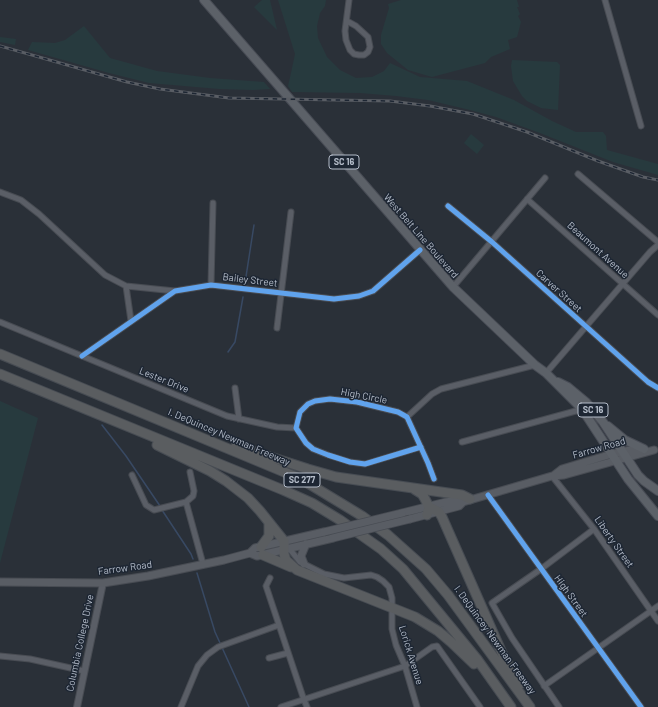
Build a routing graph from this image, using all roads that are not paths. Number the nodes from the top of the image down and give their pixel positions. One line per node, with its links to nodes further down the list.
1 (205, 0): 16 (main road, West Belt Line Boulevard / SC 16)
2 (349, 0): 4 (street)
3 (605, 0): 5 (street)
4 (347, 21): 4 (street)
5 (641, 126)
6 (578, 174): 14 (street)
7 (545, 178): 9 (street)
8 (0, 192): 19 (street, Bailey Street)
9 (527, 199): 13 (street); 17 (street, Beaumont Avenue)
10 (212, 204): 18 (street)
11 (448, 206): 13 (street, Carver Street)
12 (291, 212): 22 (street)
13 (492, 242): 20 (street); 26 (street, Carver Street)
14 (658, 242)
15 (658, 245): 17 (street)
16 (420, 250): 20 (main road, West Belt Line Boulevard / SC 16); 22 (street, Bailey Street)
17 (622, 284): 23 (street, Beaumont Avenue); 26 (street)
18 (211, 285): 21 (street, Bailey Street); 22 (street, Bailey Street)
19 (126, 286): 21 (street, Bailey Street); 24 (street)
20 (453, 287): 30 (main road, West Belt Line Boulevard / SC 16)
21 (175, 291): 24 (street, Bailey Street)
22 (282, 293): 27 (street)
23 (658, 315)
24 (131, 321): 29 (street, Bailey Street)
25 (0, 322): 29 (street, Lester Drive)
26 (585, 327): 32 (street); 34 (street, Carver Street)
27 (277, 328)
28 (0, 354): 36 (highway, I. DeQuincey Newman Freeway / SC 277)
29 (82, 356): 38 (street, Lester Drive)
30 (535, 365): 32 (main road, West Belt Line Boulevard / SC 16); 37 (street)
31 (0, 374): 39 (highway, SC 277)
32 (549, 376): 35 (main road, West Belt Line Boulevard / SC 16)
33 (235, 388): 38 (street)
34 (658, 388)
35 (586, 408): 40 (main road, SC 16); 42 (street); 47 (main road, West Belt Line Boulevard / SC 16)
36 (136, 410): 52 (highway); 93 (highway, I. DeQuincey Newman Freeway / SC 277)
37 (407, 417): 41 (street, High Circle); 43 (street)
38 (239, 419): 41 (street, Lester Drive)
39 (116, 421): 61 (highway); 84 (highway, SC 277)
40 (603, 422): 44 (main road); 46 (main road, SC 16)
41 (296, 428): 43 (street)
42 (462, 442)
43 (421, 447): 51 (street)
44 (644, 449): 45 (main road, Farrow Road); 46 (main road, Farrow Road)
45 (656, 450): 46 (main road, Farrow Road)
46 (624, 455): 47 (main road, Farrow Road); 53 (main road, SC 16)
47 (614, 457): 50 (main road, Farrow Road); 57 (main road, West Belt Line Boulevard / SC 16)
48 (190, 472): 56 (street)
49 (132, 475): 56 (street)
50 (552, 476): 54 (main road, Farrow Road); 62 (street, Liberty Street)
51 (434, 479)
52 (414, 489): 55 (highway); 58 (highway)
53 (658, 491): 57 (main road)
54 (488, 495): 55 (main road, Farrow Road); 68 (street, High Street)
55 (467, 500): 58 (main road, Farrow Road); 59 (main road, Farrow Road)
56 (186, 502): 66 (street)
57 (646, 502): 60 (main road, SC 16)
58 (428, 511): 59 (highway); 63 (main road, Farrow Road, bridge); 64 (main road, Farrow Road, bridge)
59 (439, 512): 94 (highway)
60 (658, 516)
61 (269, 524): 64 (highway); 65 (highway)
62 (594, 529): 68 (street); 74 (street, Liberty Street)
63 (306, 544): 64 (main road, Farrow Road); 67 (main road)
64 (286, 547): 65 (main road, Farrow Road); 67 (highway)
65 (262, 551): 66 (main road, Farrow Road); 67 (highway)
66 (203, 564): 71 (main road, Farrow Road)
67 (300, 567): 73 (highway); 73 (street, Lorick Avenue)
68 (541, 569): 77 (street, High Street); 83 (street)
69 (270, 578): 76 (street)
70 (0, 582): 71 (main road, Farrow Road)
71 (103, 583): 82 (street, Columbia College Drive)
72 (658, 606): 74 (street)
73 (392, 607): 81 (street, Lorick Avenue); 84 (highway)
74 (651, 611): 75 (street, Liberty Street); 77 (street)
75 (658, 621)
76 (279, 625): 78 (street); 87 (street)
77 (598, 648): 83 (street); 96 (street, High Street)
78 (288, 653): 80 (street); 85 (street)
79 (0, 656): 82 (street)
80 (269, 658)
81 (405, 666): 85 (street); 90 (street, Lorick Avenue); 91 (street)
82 (84, 671): 86 (street, Columbia College Drive)
83 (544, 686): 95 (street)
84 (502, 694): 92 (highway, SC 277)
85 (304, 700): 88 (street); 89 (street)
86 (78, 707)
87 (181, 707)
88 (281, 707)
89 (307, 707)
90 (417, 707)
91 (480, 707)
92 (511, 707)
93 (530, 707)
94 (535, 707)
95 (559, 707)
96 (641, 707)

